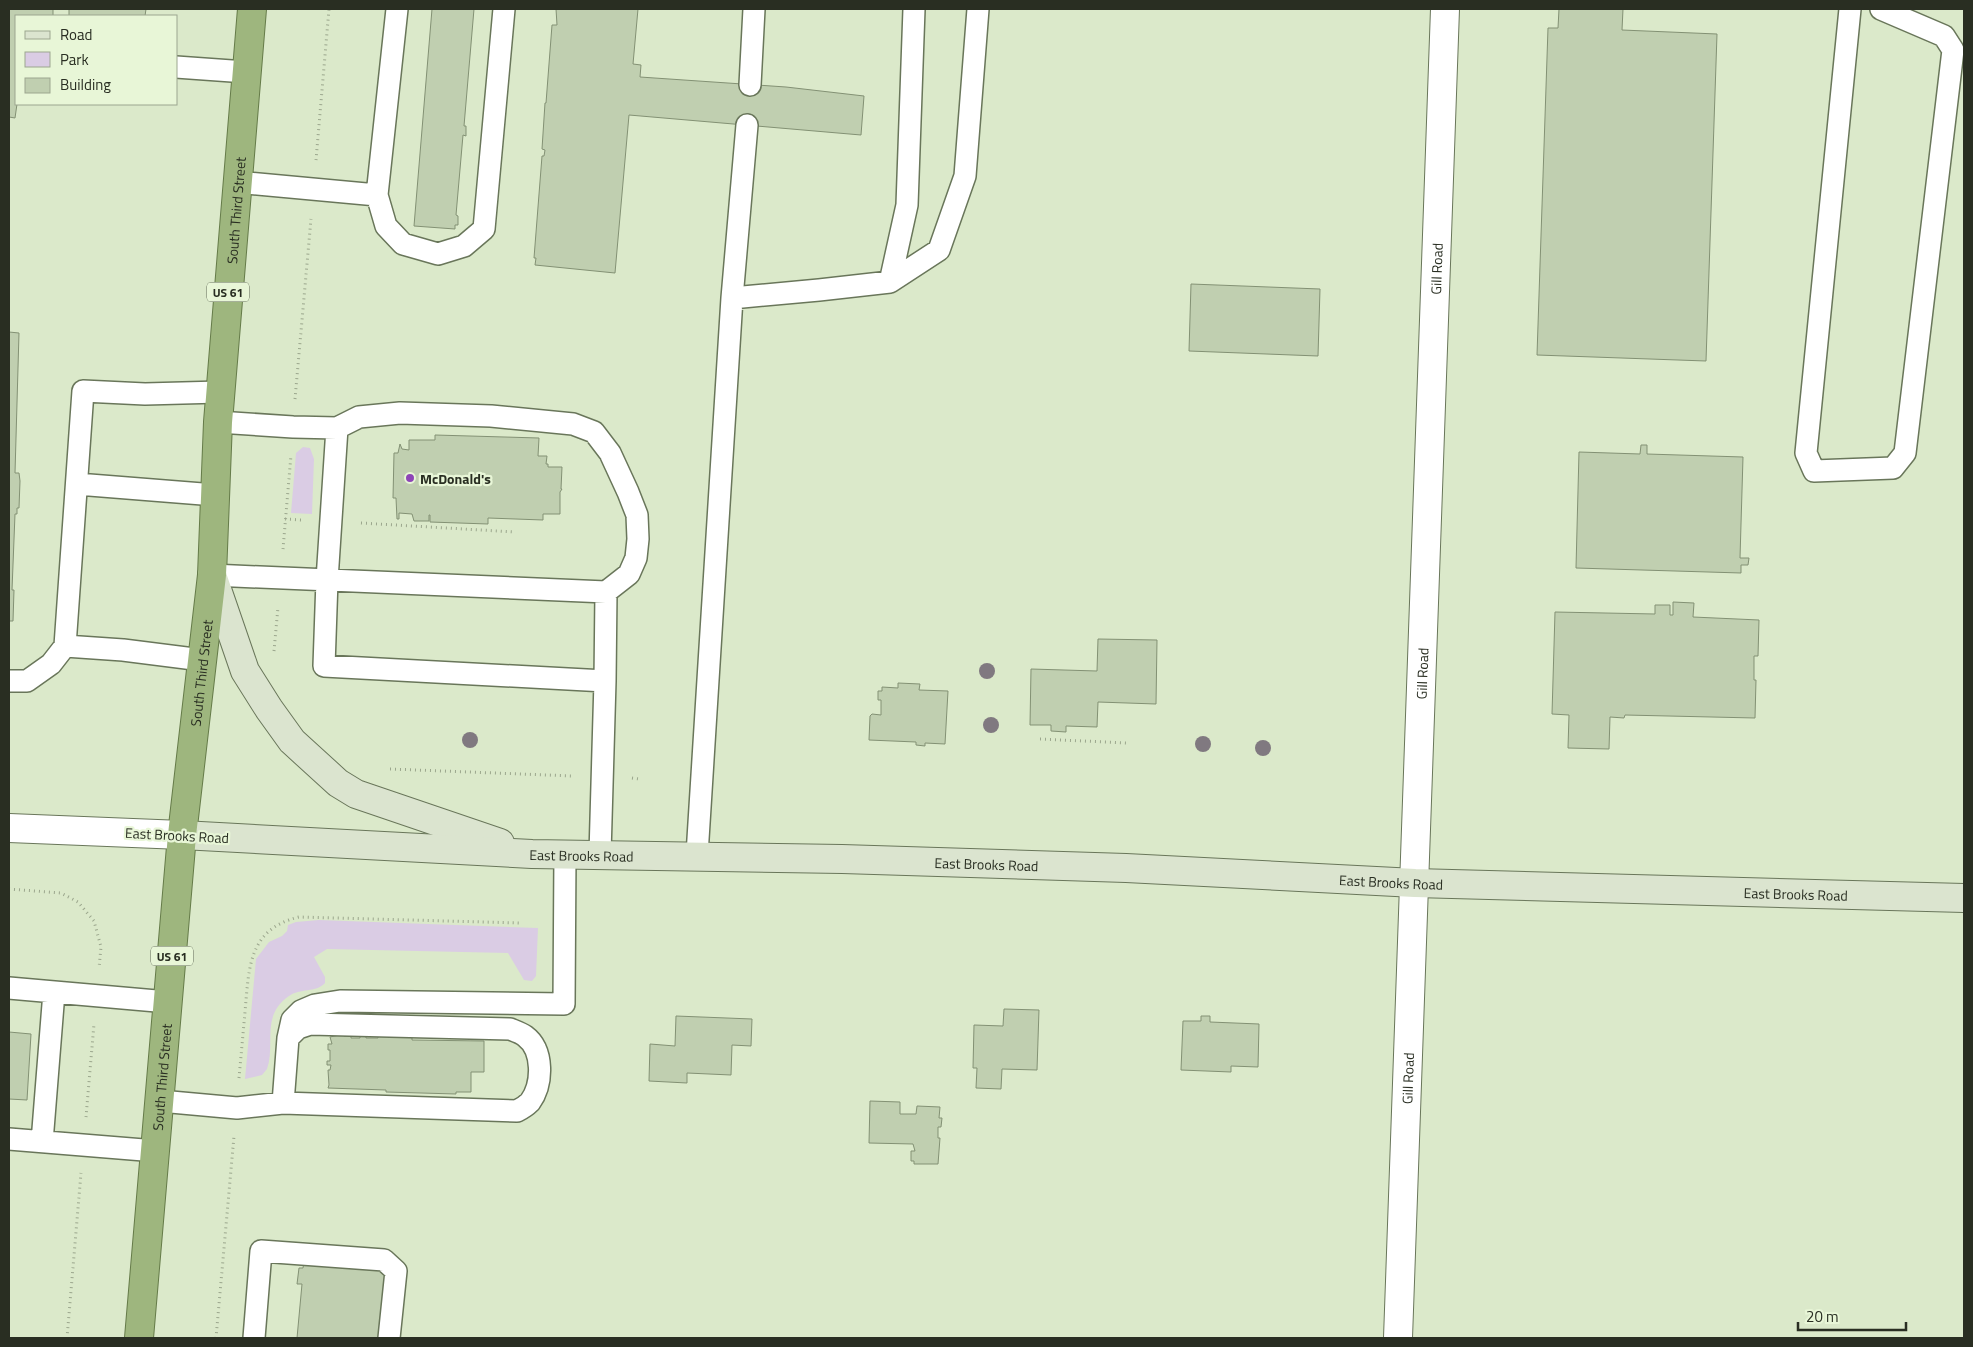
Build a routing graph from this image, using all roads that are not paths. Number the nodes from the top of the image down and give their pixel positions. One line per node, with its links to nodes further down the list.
1 (252, 9): 11 (highway, South Third Street / US 61)
2 (397, 9): 15 (lane)
3 (504, 9): 15 (lane)
4 (754, 9): 12 (lane)
5 (914, 9): 16 (lane)
6 (978, 9): 16 (lane)
7 (1445, 9): 36 (street, Gill Road)
8 (1850, 9): 9 (lane)
9 (1881, 9)
10 (178, 67): 11 (lane)
11 (246, 72): 14 (highway, South Third Street / US 61)
12 (750, 86)
13 (747, 125): 17 (lane)
14 (236, 182): 15 (lane); 18 (highway, South Third Street / US 61)
15 (377, 195)
16 (890, 282): 17 (lane)
17 (732, 298): 35 (lane)
18 (220, 392): 19 (highway, South Third Street / US 61); 21 (lane)
19 (218, 422): 20 (lane); 22 (highway, South Third Street / US 61)
20 (337, 428): 24 (lane); 25 (lane)
21 (76, 484): 22 (lane); 26 (lane)
22 (215, 495): 23 (highway, South Third Street / US 61)
23 (212, 575): 24 (lane); 27 (highway, South Third Street / US 61); 32 (main road)
24 (327, 580): 25 (lane); 29 (lane)
25 (606, 592): 29 (lane)
26 (65, 646): 27 (lane); 28 (lane)
27 (202, 660): 31 (highway, South Third Street / US 61)
28 (9, 681)
29 (604, 681): 34 (lane)
30 (9, 828): 31 (street, East Brooks Road)
31 (182, 835): 32 (main road, East Brooks Road); 40 (highway, South Third Street / US 61)
32 (532, 854): 33 (main road, East Brooks Road)
33 (565, 854): 34 (main road, East Brooks Road); 41 (lane)
34 (600, 854): 35 (main road, East Brooks Road)
35 (697, 855): 36 (main road, East Brooks Road)
36 (1415, 883): 37 (main road, East Brooks Road); 50 (street, Gill Road)
37 (1964, 898)
38 (9, 988): 39 (lane)
39 (54, 992): 40 (lane); 45 (lane)
40 (168, 1002): 42 (highway, South Third Street / US 61)
41 (288, 1038): 43 (lane); 43 (lane)
42 (160, 1101): 43 (lane); 46 (highway, South Third Street / US 61)
43 (283, 1103)
44 (9, 1139): 45 (lane)
45 (42, 1142): 46 (lane)
46 (156, 1151): 47 (highway, South Third Street / US 61)
47 (139, 1338)
48 (254, 1338): 49 (lane)
49 (390, 1338)
50 (1398, 1338)

